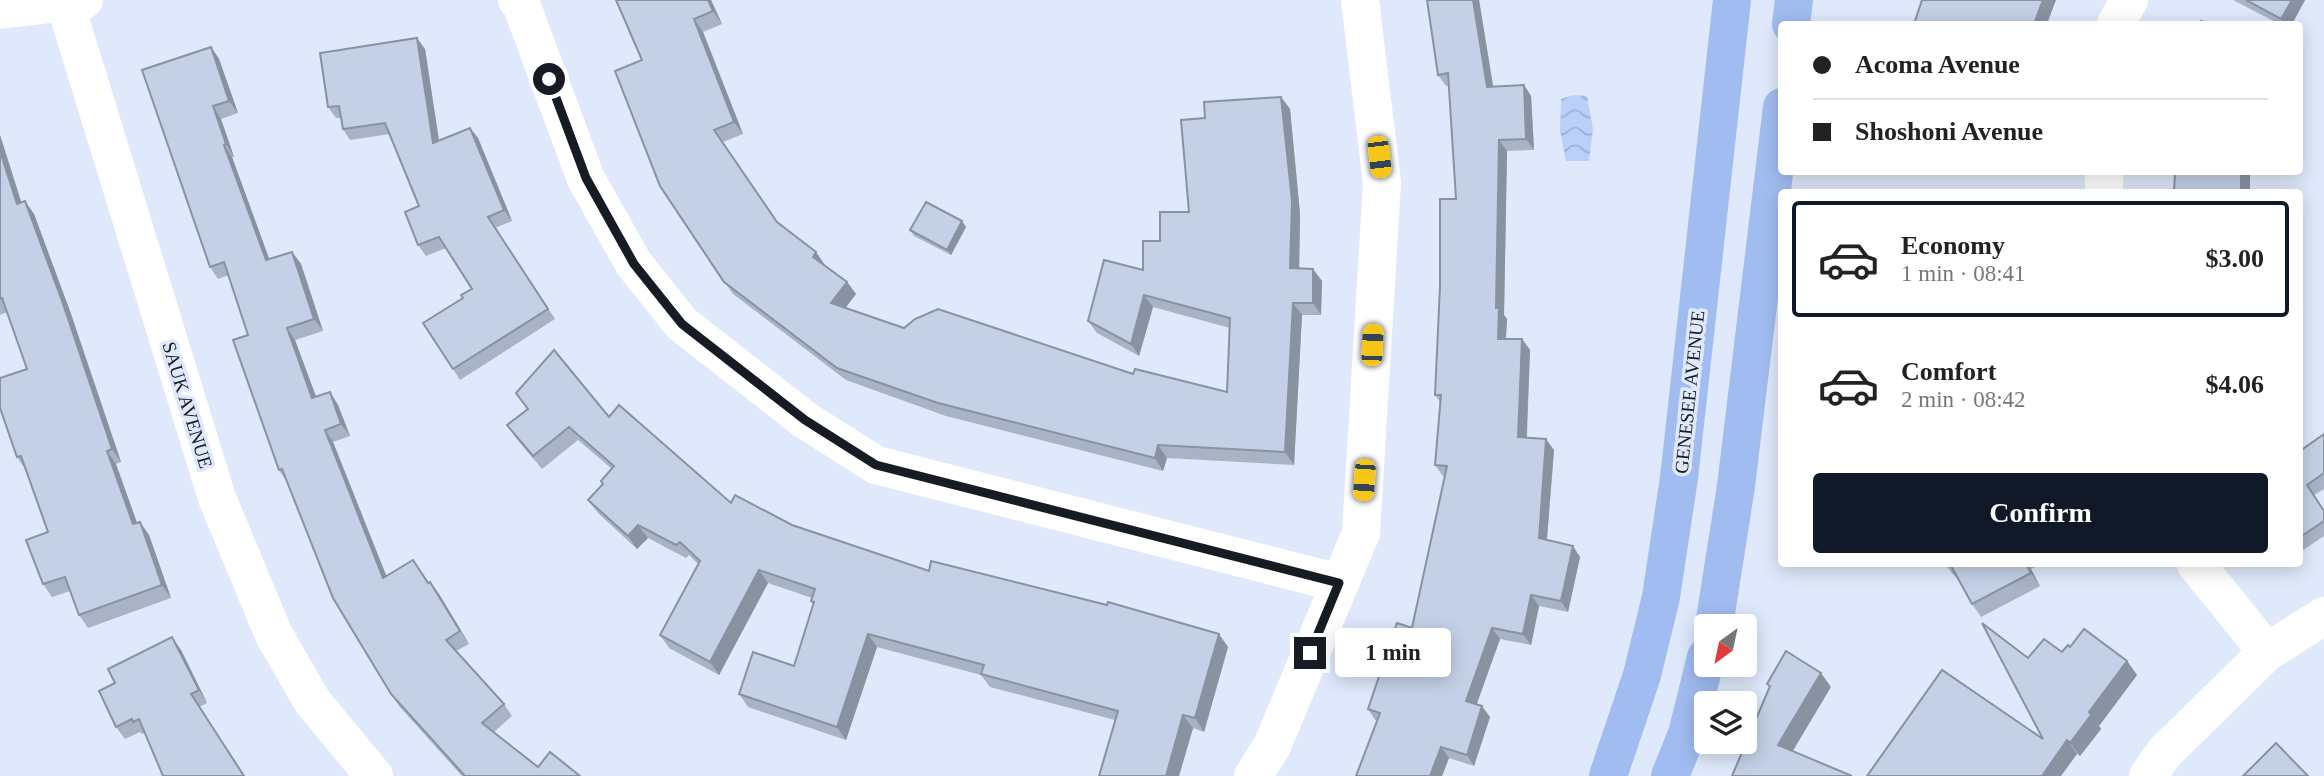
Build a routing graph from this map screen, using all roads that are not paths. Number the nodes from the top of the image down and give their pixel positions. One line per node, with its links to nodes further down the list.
1 (517, 0): 12 (street)
2 (1360, 0): 12 (street)
3 (1732, 0): 19 (main road, GENESEE AVENUE)
4 (1794, 0): 8 (main road)
5 (2129, 0): 9 (street)
6 (74, 2): 7 (street); 17 (street, SAUK AVENUE)
7 (0, 10)
8 (1791, 21)
9 (2118, 21)
10 (1778, 140): 13 (main road)
11 (2198, 567): 15 (street)
12 (1339, 583): 18 (street)
13 (1716, 614)
14 (2324, 616): 15 (street)
15 (2267, 652): 21 (street)
16 (1701, 677): 20 (main road)
17 (374, 776)
18 (1253, 776)
19 (1608, 776)
20 (1671, 776)
21 (2148, 776)

